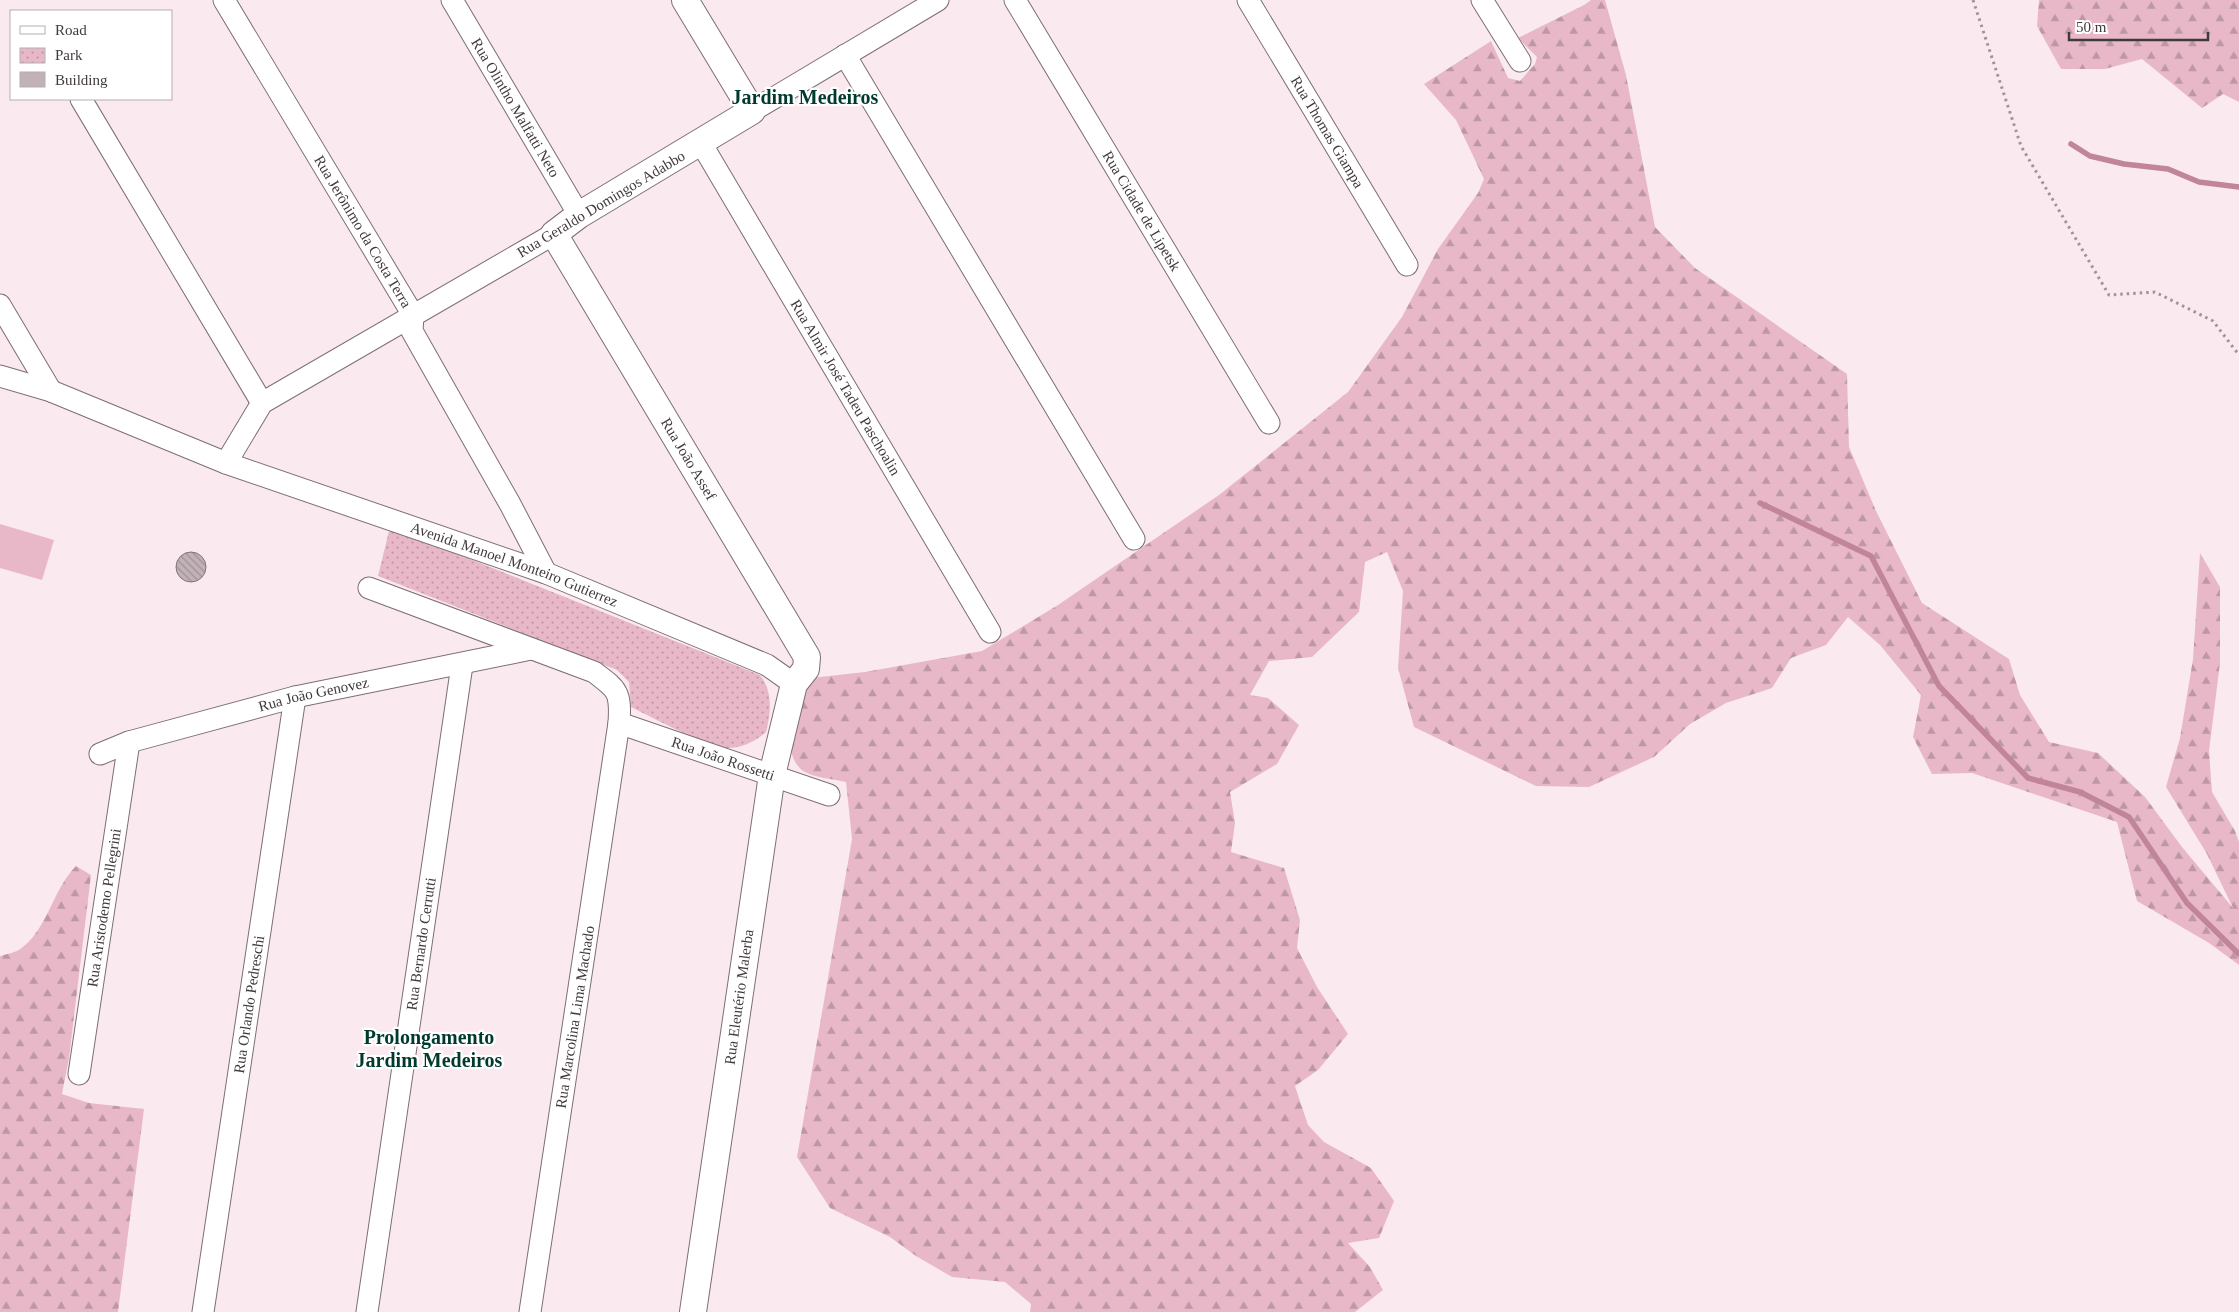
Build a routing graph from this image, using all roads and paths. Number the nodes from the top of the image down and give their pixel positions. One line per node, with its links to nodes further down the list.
1 (224, 0): 18 (street, Rua Jerônimo da Costa Terra)
2 (452, 0): 14 (street, Rua Olintho Malfatti Neto)
3 (685, 0): 12 (street)
4 (1015, 0): 23 (street, Rua Cidade de Lipetsk)
5 (1248, 0): 16 (street, Rua Thomas Giampa)
6 (1482, 0): 10 (street)
7 (1973, 0): 19 (path)
8 (928, 2): 9 (street, Rua Geraldo Domingos Adabbo)
9 (845, 56): 12 (street, Rua Geraldo Domingos Adabbo); 25 (street)
10 (1520, 61)
11 (83, 100): 22 (street)
12 (752, 111): 13 (street, Rua Geraldo Domingos Adabbo)
13 (701, 143): 14 (street, Rua Geraldo Domingos Adabbo); 28 (street, Rua Almir José Tadeu Paschoalin)
14 (579, 215): 15 (street, Rua Geraldo Domingos Adabbo)
15 (554, 234): 18 (street, Rua Geraldo Domingos Adabbo); 31 (street, Rua João Assef)
16 (1407, 264)
17 (0, 305): 21 (street)
18 (413, 316): 22 (street, Rua Geraldo Domingos Adabbo); 26 (street, Rua Jerônimo da Costa Terra)
19 (2239, 355)
20 (0, 376): 21 (street, Avenida Manoel Monteiro Gutierrez)
21 (51, 391): 24 (street, Avenida Manoel Monteiro Gutierrez)
22 (262, 403): 24 (street)
23 (1269, 423)
24 (226, 463): 26 (street, Avenida Manoel Monteiro Gutierrez)
25 (1134, 539)
26 (546, 573): 31 (street, Avenida Manoel Monteiro Gutierrez)
27 (370, 588): 29 (street, Rua Marcolina Lima Machado)
28 (990, 632)
29 (531, 650): 30 (street, Rua João Genovez); 33 (street, Rua Marcolina Lima Machado)
30 (462, 664): 32 (street, Rua João Genovez); 40 (street, Rua Bernardo Cerrutti)
31 (794, 684): 36 (street, Rua Eleutério Malerba)
32 (295, 697): 34 (street, Rua João Genovez); 39 (street, Rua Orlando Pedreschi)
33 (618, 723): 36 (street, Rua João Rossetti); 41 (street, Rua Marcolina Lima Machado)
34 (130, 742): 35 (street, Rua João Genovez); 38 (street, Rua Aristodemo Pellegrini)
35 (100, 754)
36 (772, 775): 37 (street, Rua João Rossetti); 42 (street, Rua Eleutério Malerba)
37 (829, 795)
38 (79, 1074)
39 (203, 1312)
40 (367, 1312)
41 (530, 1312)
42 (693, 1312)

